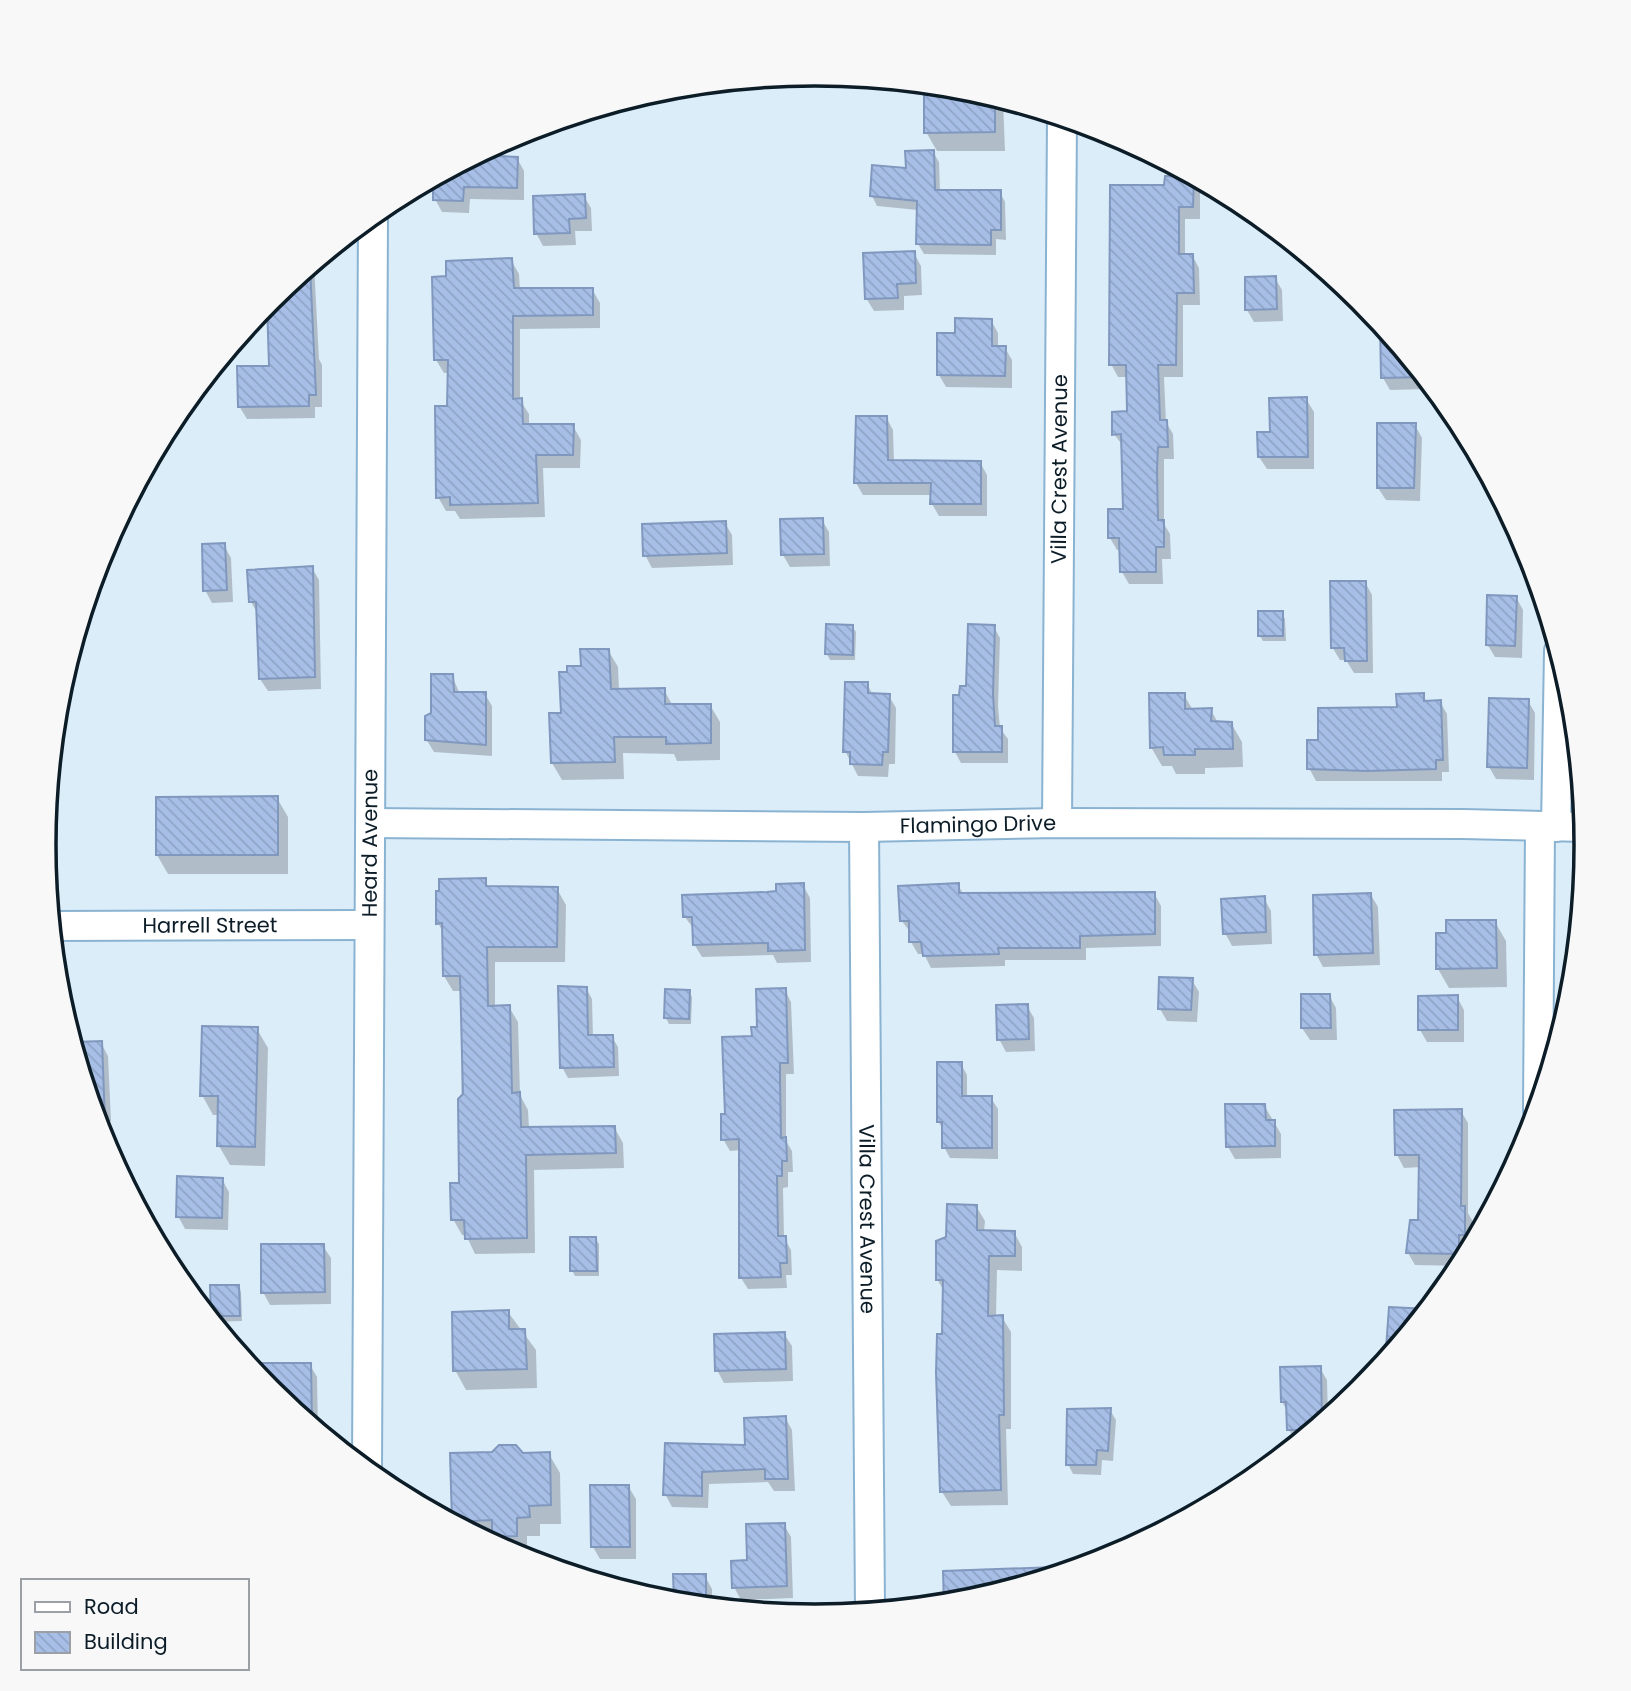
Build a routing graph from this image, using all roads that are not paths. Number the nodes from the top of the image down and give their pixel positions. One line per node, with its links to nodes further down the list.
1 (1062, 127): 5 (street, Villa Crest Avenue)
2 (373, 229): 4 (street, Heard Avenue)
3 (1557, 684): 7 (street)
4 (371, 822): 6 (street, Flamingo Drive); 9 (street, Heard Avenue)
5 (1056, 823): 6 (street, Flamingo Drive); 7 (street, Flamingo Drive)
6 (864, 827): 13 (street, Villa Crest Avenue)
7 (1548, 827): 8 (street, Flamingo Drive); 11 (street)
8 (1574, 827)
9 (369, 925): 10 (street, Harrell Street); 12 (street, Heard Avenue)
10 (60, 926)
11 (1539, 1076)
12 (368, 1459)
13 (870, 1603)

